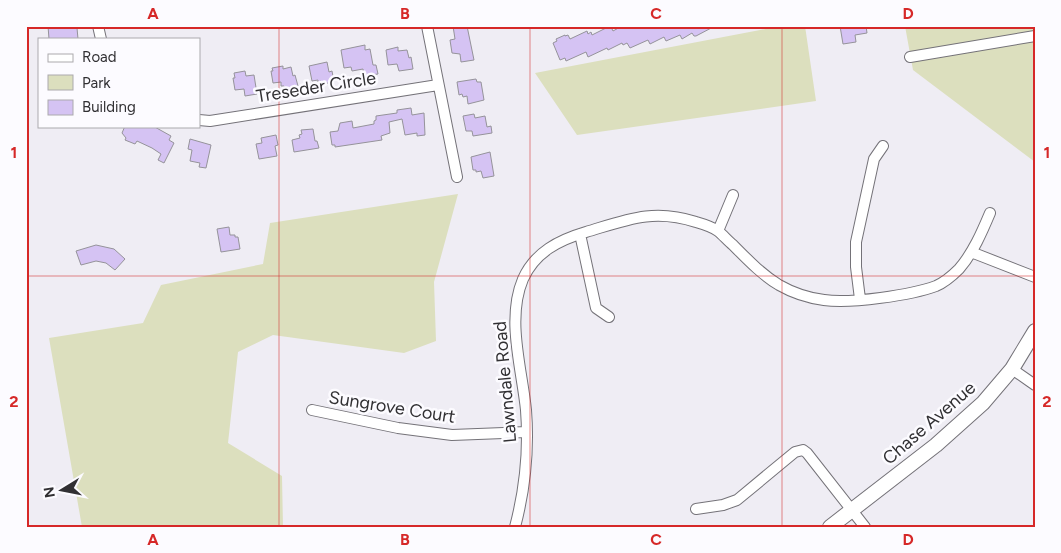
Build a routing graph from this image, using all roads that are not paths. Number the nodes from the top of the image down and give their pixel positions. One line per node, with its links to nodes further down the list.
1 (427, 26): 4 (street)
2 (1035, 36): 3 (street)
3 (910, 57)
4 (438, 85): 5 (street, Treseder Circle); 7 (street)
5 (200, 120)
6 (883, 146): 14 (street)
7 (457, 177)
8 (733, 195): 10 (street)
9 (990, 212): 12 (street, Lawndale Road)
10 (718, 231): 11 (street, Lawndale Road); 14 (street, Lawndale Road)
11 (580, 234): 15 (street); 20 (street, Lawndale Road)
12 (971, 252): 13 (street); 14 (street, Lawndale Road)
13 (1035, 277)
14 (860, 299)
15 (610, 317)
16 (1035, 330): 17 (main road, Chase Avenue)
17 (1012, 369): 18 (street); 22 (main road, Chase Avenue)
18 (1035, 385)
19 (312, 410): 20 (street, Sungrove Court)
20 (527, 432): 23 (street, Lawndale Road)
21 (696, 509): 22 (street)
22 (853, 510): 24 (main road, Chase Avenue); 25 (street)
23 (516, 527)
24 (830, 527)
25 (865, 527)

